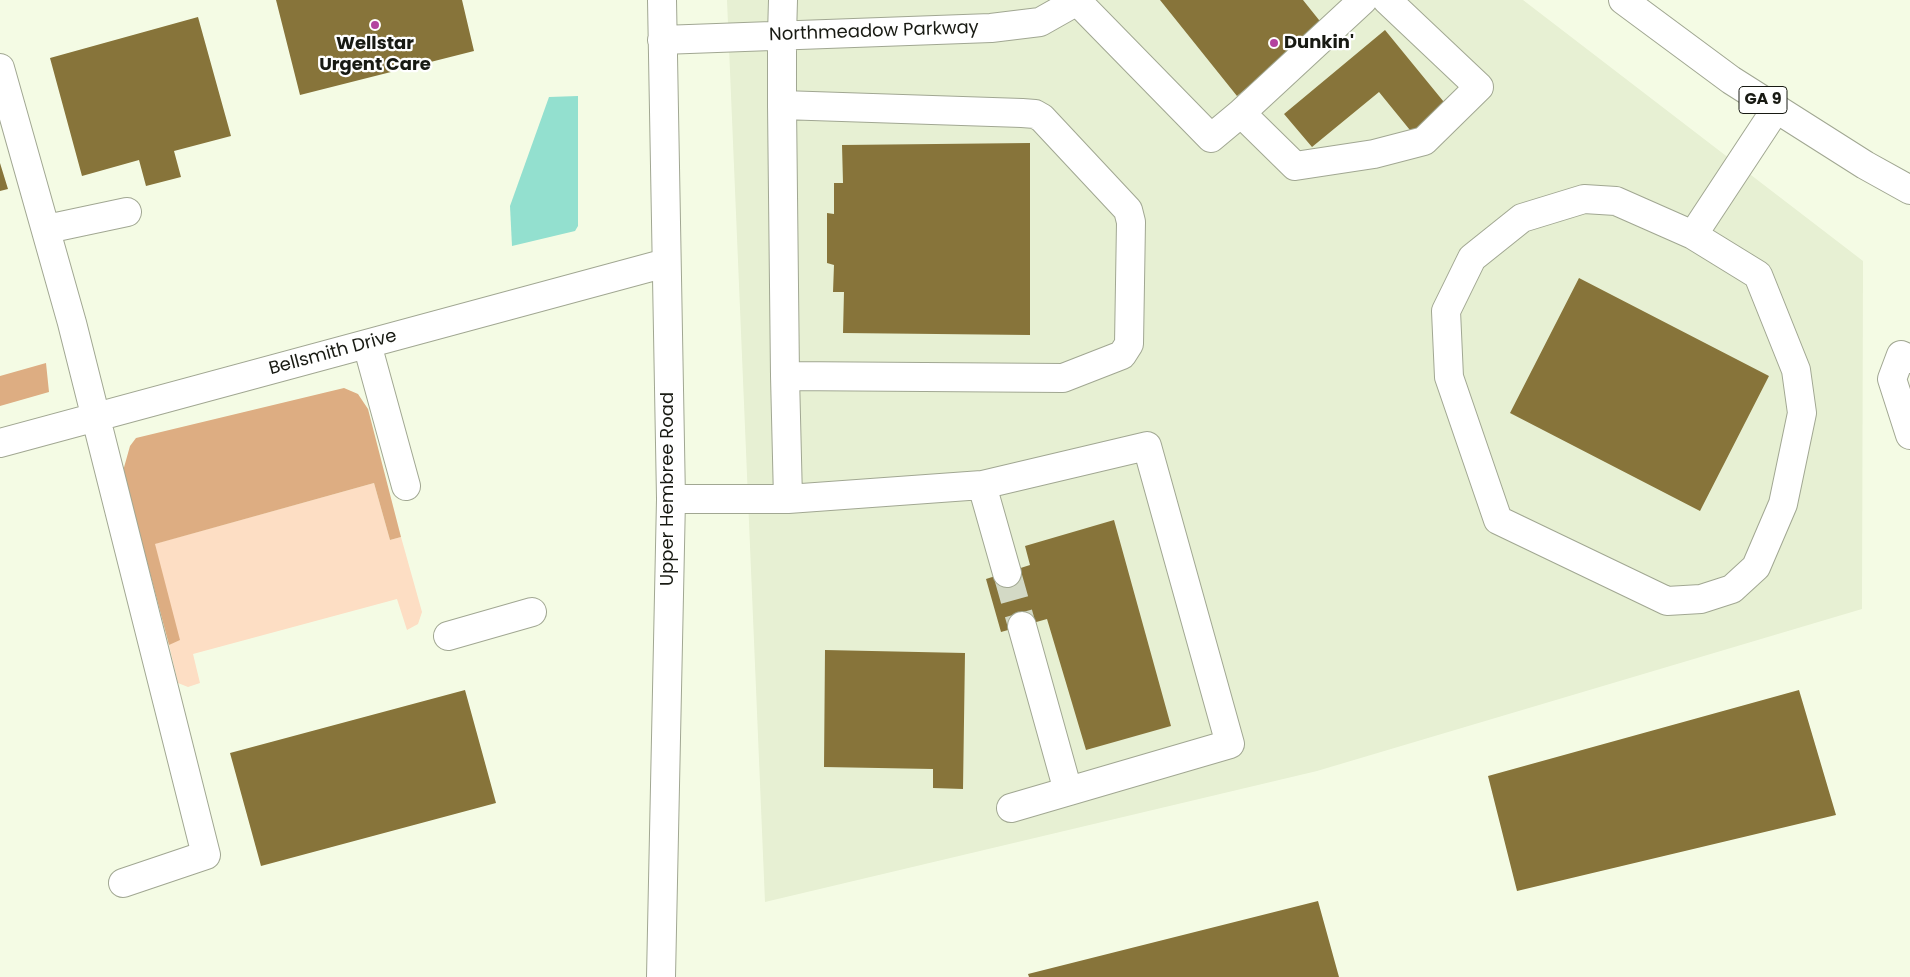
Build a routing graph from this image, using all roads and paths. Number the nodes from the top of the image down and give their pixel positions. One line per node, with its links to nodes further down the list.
1 (662, 0): 8 (main road, Upper Hembree Road)
2 (783, 0): 7 (main road)
3 (1363, 0): 12 (main road)
4 (1387, 0): 12 (main road)
5 (1623, 0): 11 (main road, GA 9)
6 (1078, 1): 7 (main road, Northmeadow Parkway); 12 (main road)
7 (782, 35): 8 (main road, Northmeadow Parkway); 10 (main road)
8 (662, 40): 17 (main road, Upper Hembree Road)
9 (0, 68): 15 (main road)
10 (782, 105): 20 (main road); 20 (main road)
11 (1776, 109): 13 (main road, GA 9); 16 (main road)
12 (1241, 113)
13 (1910, 190)
14 (127, 212): 15 (main road)
15 (47, 229): 21 (main road)
16 (1692, 235): 16 (main road)
17 (666, 263): 18 (main road, Bellsmith Drive); 26 (main road, Upper Hembree Road)
18 (367, 344): 21 (main road, Bellsmith Drive); 24 (main road)
19 (1910, 359): 22 (main road)
20 (785, 376): 27 (main road)
21 (96, 417): 23 (main road, Bellsmith Drive); 34 (main road)
22 (1910, 435)
23 (0, 443)
24 (406, 486)
25 (982, 486): 27 (main road); 28 (main road); 32 (main road)
26 (670, 499): 27 (main road); 35 (main road, Upper Hembree Road)
27 (788, 499)
28 (1007, 572)
29 (532, 612): 31 (main road)
30 (1022, 626): 32 (main road)
31 (448, 636)
32 (1068, 791): 33 (main road)
33 (1010, 808)
34 (123, 883)
35 (661, 977)

